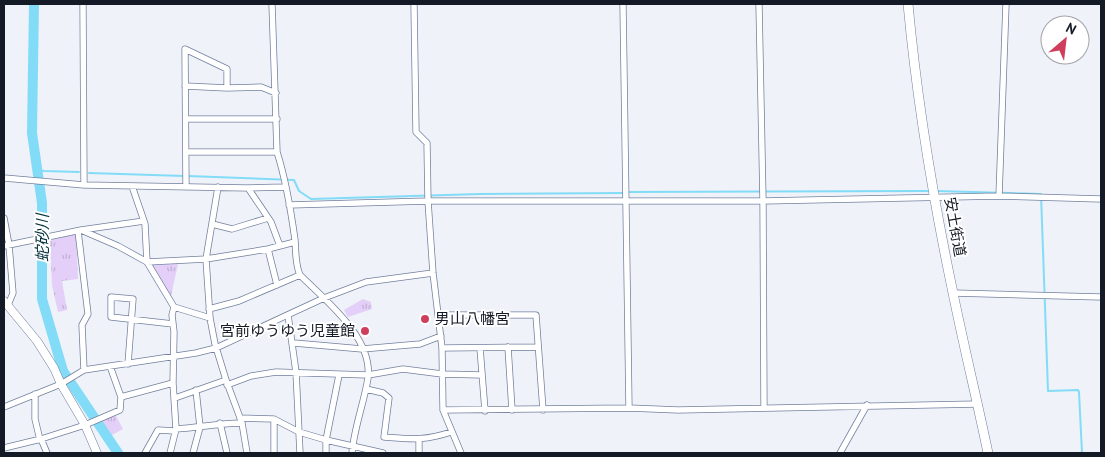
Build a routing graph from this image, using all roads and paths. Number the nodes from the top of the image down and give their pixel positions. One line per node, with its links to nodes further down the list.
1 (83, 4): 16 (street)
2 (272, 4): 10 (street)
3 (414, 4): 26 (street)
4 (623, 4): 25 (street)
5 (759, 4): 27 (street)
6 (908, 4): 22 (main road, 安土街道)
7 (1006, 4): 23 (street)
8 (185, 86): 9 (street); 9 (street); 11 (street)
9 (227, 88): 10 (street)
10 (276, 93): 12 (street)
11 (186, 119): 12 (street); 13 (street)
12 (277, 119): 14 (street)
13 (186, 152): 14 (street); 18 (street)
14 (277, 152): 20 (street)
15 (4, 178): 16 (street)
16 (84, 185): 17 (street)
17 (132, 186): 18 (street); 31 (street)
18 (186, 187): 19 (street)
19 (218, 187): 21 (street); 32 (street)
20 (285, 187): 21 (street); 28 (street)
21 (248, 188): 30 (street)
22 (936, 196): 23 (street); 27 (street); 43 (main road, 安土街道)
23 (998, 196): 24 (street)
24 (1101, 199)
25 (626, 200): 26 (street); 27 (street); 82 (street)
26 (428, 201): 28 (street); 40 (street)
27 (763, 201): 83 (street)
28 (289, 205): 34 (street)
29 (4, 218): 35 (street)
30 (268, 218): 32 (street); 36 (street)
31 (144, 221): 33 (street); 39 (street)
32 (212, 224): 38 (street)
33 (80, 230): 35 (street); 39 (street); 65 (street)
34 (295, 242): 36 (street); 41 (street)
35 (7, 245): 46 (street)
36 (280, 246): 37 (street)
37 (268, 249): 38 (street); 42 (street)
38 (206, 260): 39 (street); 48 (street)
39 (147, 262): 47 (street)
40 (433, 273): 45 (street); 50 (street)
41 (300, 275): 42 (street); 45 (street)
42 (277, 286): 48 (street)
43 (953, 293): 44 (street); 79 (main road, 安土街道)
44 (1101, 297)
45 (324, 298): 49 (street); 61 (street)
46 (6, 303): 73 (street)
47 (174, 306): 51 (street); 53 (street)
48 (209, 309): 51 (street)
49 (288, 315): 55 (street); 58 (street)
50 (439, 315): 54 (street); 57 (street)
51 (210, 318): 58 (street)
52 (131, 319): 52 (street); 53 (street); 63 (street)
53 (173, 324): 62 (street)
54 (441, 336): 59 (street); 61 (street)
55 (294, 344): 61 (street); 66 (street)
56 (508, 347): 57 (street); 60 (street); 85 (street)
57 (538, 347): 86 (street)
58 (216, 348): 62 (street); 72 (street)
59 (442, 348): 60 (street); 67 (street)
60 (480, 348): 70 (street)
61 (362, 349): 69 (street)
62 (173, 357): 63 (street); 71 (street)
63 (128, 364): 64 (street)
64 (110, 366): 65 (street); 77 (street)
65 (84, 370): 73 (street)
66 (296, 372): 68 (street); 72 (street); 94 (street)
67 (442, 374): 69 (street); 70 (street); 84 (street)
68 (339, 375): 69 (street); 97 (street)
69 (368, 375): 74 (street)
70 (482, 375): 87 (street)
71 (173, 383): 77 (street); 78 (street)
72 (226, 383): 75 (street); 89 (street)
73 (61, 384): 76 (street); 91 (street)
74 (366, 389): 98 (street); 100 (street)
75 (196, 390): 78 (street); 92 (street)
76 (35, 394): 81 (street); 96 (street)
77 (121, 397): 91 (street)
78 (175, 398): 93 (street)
79 (978, 404): 80 (street); 115 (main road, 安土街道)
80 (867, 405): 83 (street); 114 (street)
81 (4, 407)
82 (629, 408): 83 (street); 86 (street)
83 (764, 408)
84 (443, 410): 87 (street); 95 (street)
85 (512, 410): 86 (street); 87 (street)
86 (543, 410)
87 (485, 411)
88 (274, 419): 89 (street); 94 (street); 108 (street)
89 (241, 420): 90 (street); 107 (street)
90 (220, 424): 92 (street); 106 (street)
91 (85, 425): 96 (street); 102 (street)
92 (200, 428): 93 (street); 105 (street)
93 (175, 430): 103 (street); 104 (street)
94 (299, 432): 97 (street); 109 (street)
95 (451, 432): 98 (street); 113 (street)
96 (40, 439): 99 (street); 101 (street)
97 (326, 440): 100 (street); 110 (street)
98 (419, 440): 112 (street)
99 (4, 448)
100 (352, 450): 111 (street)
101 (47, 453)
102 (97, 453)
103 (145, 453)
104 (170, 453)
105 (193, 453)
106 (227, 453)
107 (247, 453)
108 (274, 453)
109 (300, 453)
110 (326, 453)
111 (380, 453)
112 (419, 453)
113 (461, 453)
114 (840, 453)
115 (988, 453)

